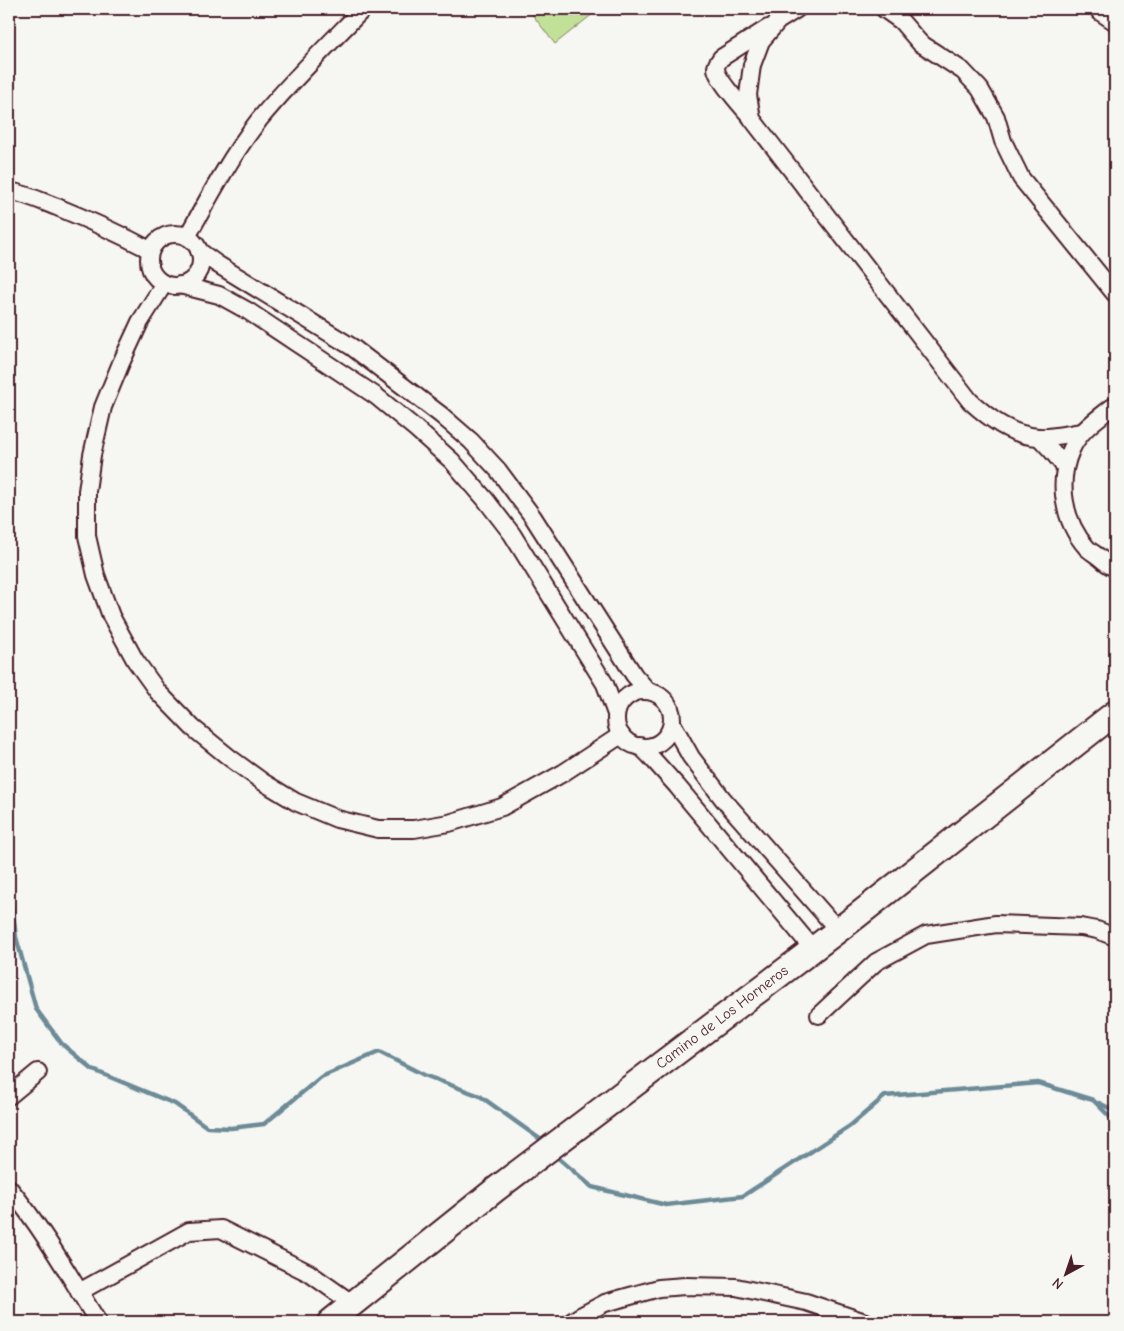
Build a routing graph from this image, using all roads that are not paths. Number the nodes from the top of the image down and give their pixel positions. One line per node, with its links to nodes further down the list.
1 (363, 9): 10 (street)
2 (797, 9): 6 (street)
3 (884, 9): 5 (street)
4 (1098, 9): 7 (street)
5 (899, 15): 14 (street)
6 (778, 21): 8 (street); 8 (street)
7 (1115, 22)
8 (752, 119): 19 (street)
9 (9, 191): 11 (street)
10 (187, 237): 11 (street); 12 (street)
11 (150, 250): 13 (street)
12 (199, 251): 13 (street); 15 (street)
13 (172, 284): 16 (street); 28 (street)
14 (1115, 294)
15 (391, 376): 16 (street); 21 (street)
16 (376, 396): 22 (street)
17 (1114, 405): 18 (street)
18 (1082, 432): 19 (street); 20 (street)
19 (1038, 437): 20 (street)
20 (1065, 467): 23 (street)
21 (533, 517): 22 (street); 24 (street)
22 (512, 534): 26 (street)
23 (1115, 568)
24 (648, 691): 26 (street); 27 (street)
25 (1115, 713): 31 (street, Camino de Los Horneros)
26 (616, 714): 28 (street)
27 (672, 723): 29 (street); 31 (street)
28 (621, 735): 29 (street)
29 (640, 746): 34 (street)
30 (1115, 921): 32 (street)
31 (838, 930): 34 (street, Camino de Los Horneros)
32 (1097, 930): 33 (street); 35 (street)
33 (1115, 937)
34 (813, 948): 40 (street, Camino de Los Horneros)
35 (819, 1015)
36 (38, 1072): 37 (street)
37 (9, 1096)
38 (9, 1188): 39 (street)
39 (79, 1292): 40 (street); 41 (street)
40 (353, 1304): 42 (street, Camino de Los Horneros)
41 (98, 1322)
42 (330, 1322)
43 (571, 1322): 44 (street)
44 (865, 1322)

